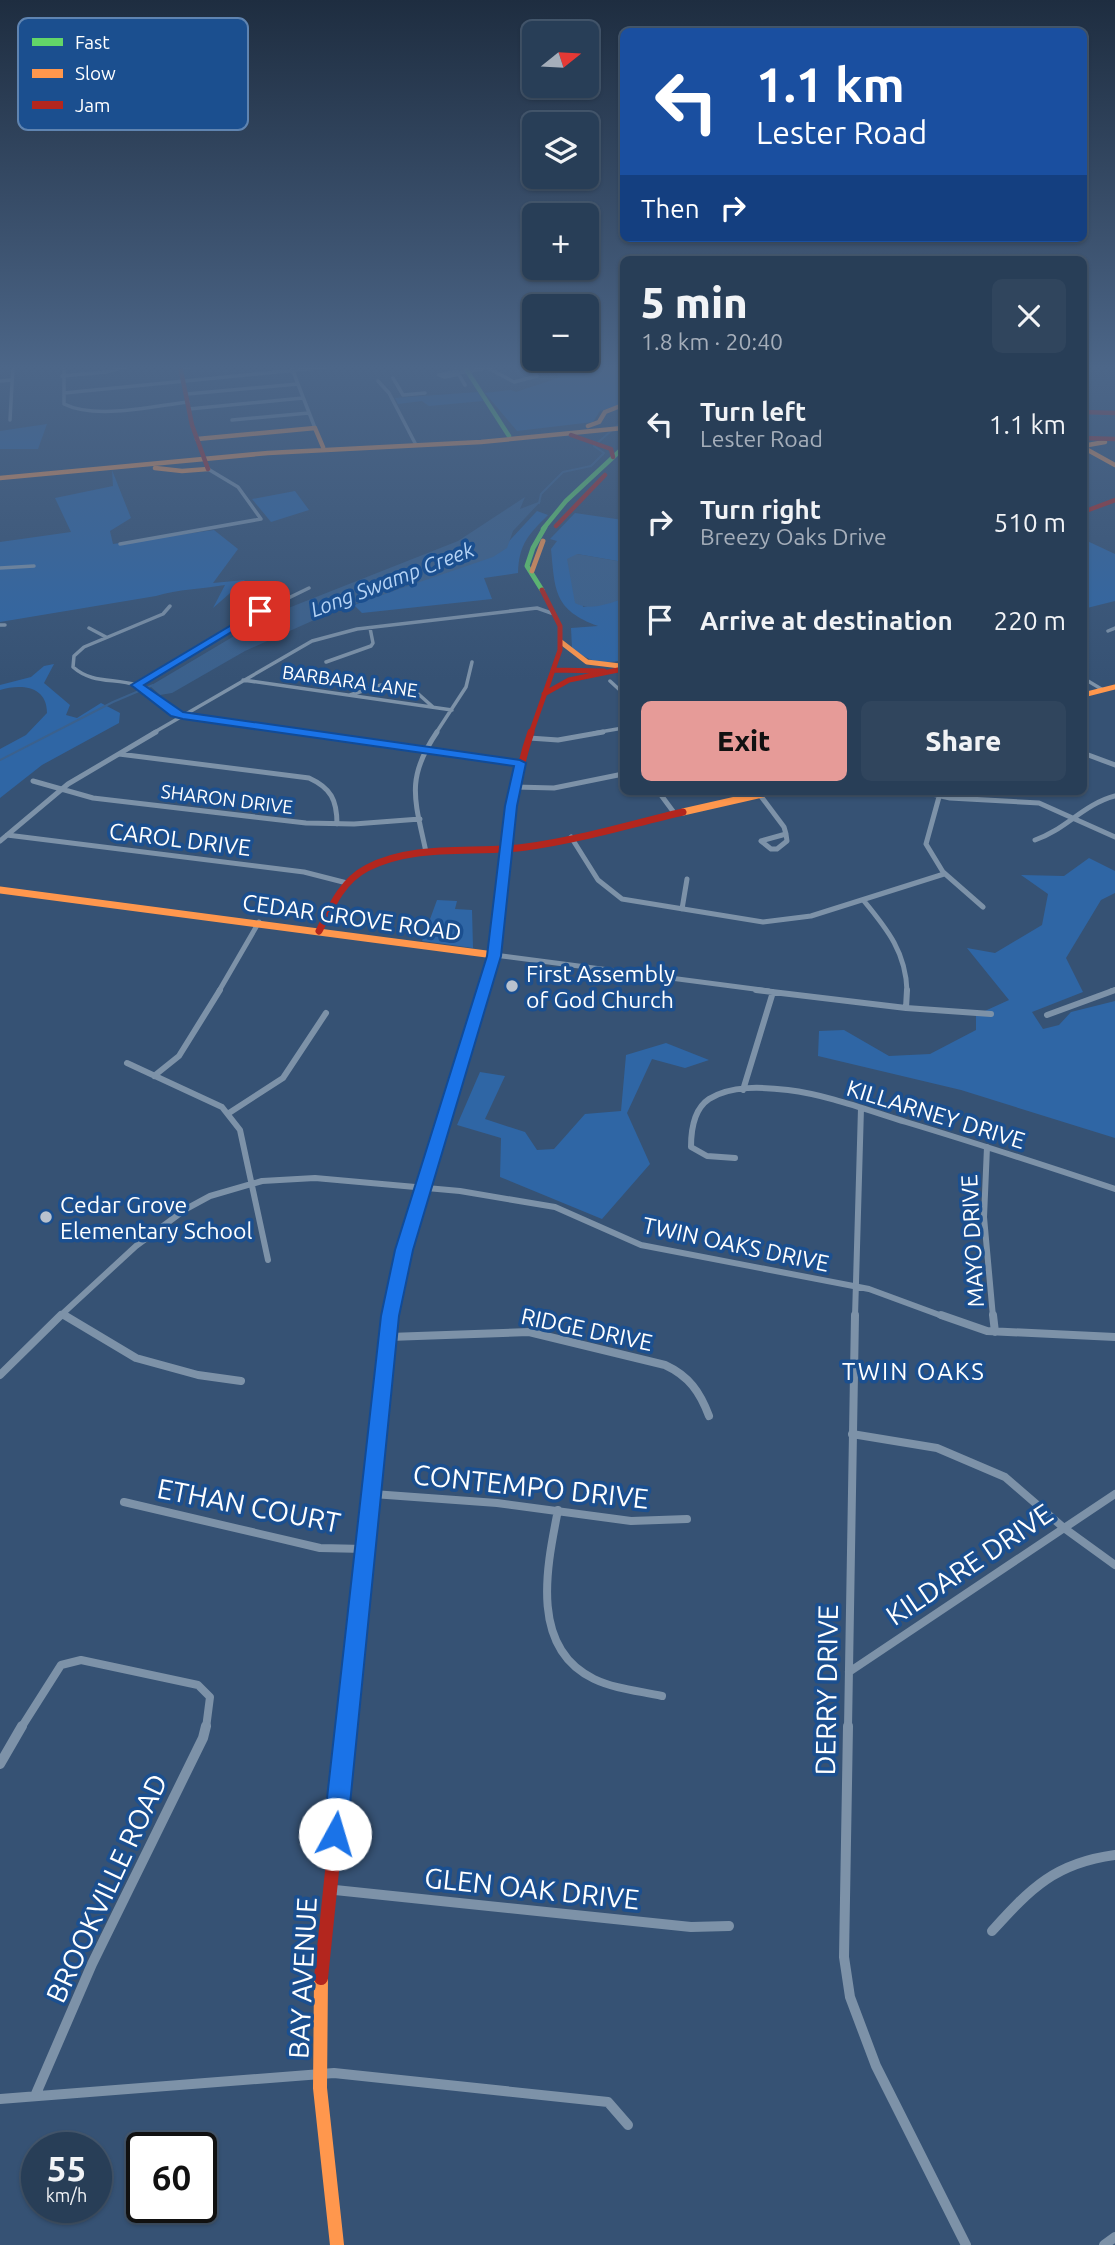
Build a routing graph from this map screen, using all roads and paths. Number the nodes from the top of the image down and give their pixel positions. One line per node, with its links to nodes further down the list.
1 (54, 471): 7 (main road)
2 (77, 471): 7 (main road)
3 (89, 471): 9 (main road)
4 (128, 471): 8 (main road)
5 (211, 471): 13 (street)
6 (605, 471): 10 (main road)
7 (40, 472): 9 (main road)
8 (133, 472)
9 (0, 477)
10 (588, 487): 16 (main road); 16 (main road)
11 (1115, 500): 12 (main road)
12 (1087, 510)
13 (120, 544)
14 (34, 566): 15 (street)
15 (0, 568)
16 (532, 571): 18 (main road, BAY AVENUE)
17 (309, 589): 38 (street)
18 (545, 598): 20 (street); 21 (main road, BAY AVENUE)
19 (170, 606): 26 (street)
20 (537, 608): 21 (street); 23 (street)
21 (555, 615): 27 (main road, BAY AVENUE)
22 (89, 628): 26 (street)
23 (370, 628): 28 (street); 34 (street)
24 (1115, 628): 25 (street)
25 (1108, 631)
26 (106, 637): 38 (street)
27 (561, 642): 30 (main road); 33 (main road, BAY AVENUE)
28 (326, 662)
29 (472, 662): 45 (street)
30 (620, 667)
31 (620, 667): 33 (main road)
32 (620, 668): 41 (main road)
33 (553, 669): 41 (main road, BAY AVENUE)
34 (243, 680): 43 (street, BARBARA LANE); 46 (street)
35 (1087, 680): 40 (street)
36 (610, 681): 39 (street)
37 (1115, 687): 40 (main road)
38 (141, 688): 46 (street)
39 (620, 689)
40 (1103, 690): 42 (main road)
41 (544, 694): 48 (main road, BAY AVENUE)
42 (1087, 694)
43 (348, 696): 44 (street, BARBARA LANE); 44 (street)
44 (434, 707): 45 (street, BARBARA LANE)
45 (452, 710): 49 (street)
46 (183, 715): 49 (street); 50 (street)
47 (620, 729): 48 (street)
48 (529, 738): 52 (main road, BAY AVENUE)
49 (425, 751): 52 (street); 65 (street)
50 (117, 754): 57 (street); 66 (street)
51 (1087, 754): 53 (street)
52 (520, 763): 56 (main road, BAY AVENUE)
53 (1115, 765)
54 (620, 775): 56 (street)
55 (33, 780): 57 (street, SHARON DRIVE)
56 (515, 787): 73 (main road, BAY AVENUE)
57 (60, 790): 66 (street, SHARON DRIVE); 68 (street)
58 (661, 795): 63 (street)
59 (760, 795): 63 (main road); 67 (street)
60 (932, 795): 62 (street)
61 (1115, 796): 64 (street)
62 (939, 797): 64 (street); 75 (street)
63 (675, 814): 69 (main road)
64 (1075, 818): 70 (street); 71 (street)
65 (420, 819): 66 (street, SHARON DRIVE); 74 (street)
66 (337, 824)
67 (786, 834): 67 (street)
68 (7, 835): 72 (street); 77 (street, CAROL DRIVE)
69 (571, 837): 73 (main road); 81 (street)
70 (1115, 837)
71 (1035, 840)
72 (0, 841)
73 (507, 850): 74 (main road); 84 (main road, BAY AVENUE)
74 (426, 852): 77 (main road)
75 (944, 874): 79 (street); 80 (street)
76 (687, 879): 81 (street)
77 (347, 883): 83 (main road)
78 (0, 890): 82 (main road, CEDAR GROVE ROAD)
79 (864, 901): 81 (street); 87 (street)
80 (983, 907)
81 (682, 909)
82 (259, 922): 83 (main road, CEDAR GROVE ROAD); 92 (street)
83 (319, 931): 84 (main road, CEDAR GROVE ROAD)
84 (494, 956): 86 (street, CEDAR GROVE ROAD); 99 (main road, BAY AVENUE)
85 (1115, 990): 90 (street)
86 (773, 992): 87 (street, CEDAR GROVE ROAD); 93 (street)
87 (906, 1008): 89 (street, CEDAR GROVE ROAD)
88 (326, 1013): 95 (street)
89 (991, 1014)
90 (1047, 1015)
91 (127, 1063): 92 (street)
92 (154, 1076): 95 (street)
93 (743, 1090): 94 (street, KILLARNEY DRIVE); 97 (street, KILLARNEY DRIVE)
94 (861, 1108): 96 (street, KILLARNEY DRIVE); 102 (street, DERRY DRIVE)
95 (229, 1113): 98 (street)
96 (987, 1147): 100 (street, KILLARNEY DRIVE); 104 (street, MAYO DRIVE)
97 (735, 1158)
98 (252, 1182): 99 (street, TWIN OAKS DRIVE); 101 (street); 103 (street, TWIN OAKS DRIVE)
99 (423, 1187): 102 (street, TWIN OAKS DRIVE); 105 (main road, BAY AVENUE)
100 (1115, 1189)
101 (268, 1259)
102 (855, 1287): 104 (street, TWIN OAKS DRIVE); 110 (street, DERRY DRIVE)
103 (64, 1315): 107 (street, TWIN OAKS DRIVE); 108 (street)
104 (995, 1332): 106 (street, TWIN OAKS DRIVE)
105 (387, 1337): 109 (street, RIDGE DRIVE); 111 (main road, BAY AVENUE)
106 (1115, 1337)
107 (0, 1375)
108 (241, 1381)
109 (709, 1416)
110 (852, 1434): 116 (street); 119 (street, DERRY DRIVE)
111 (371, 1494): 114 (street, CONTEMPO DRIVE); 117 (main road, BAY AVENUE)
112 (1115, 1494): 116 (street, KILDARE DRIVE)
113 (124, 1502): 117 (street, ETHAN COURT)
114 (558, 1510): 115 (street, CONTEMPO DRIVE); 120 (street)
115 (687, 1519)
116 (1064, 1528): 118 (street); 119 (street, KILDARE DRIVE)
117 (365, 1549): 123 (main road, BAY AVENUE)
118 (1115, 1565)
119 (849, 1672): 132 (street, DERRY DRIVE)
120 (662, 1696)
121 (0, 1765): 127 (street, BROOKVILLE ROAD)
122 (1115, 1855): 125 (street)
123 (330, 1889): 124 (street, GLEN OAK DRIVE); 126 (main road, BAY AVENUE)
124 (729, 1926)
125 (992, 1931)
126 (319, 2073): 127 (street); 129 (street); 131 (main road, BAY AVENUE)
127 (35, 2096): 128 (street)
128 (0, 2099)
129 (628, 2124)
130 (1115, 2237): 133 (street)
131 (337, 2245)
132 (966, 2245)
133 (1104, 2245)

